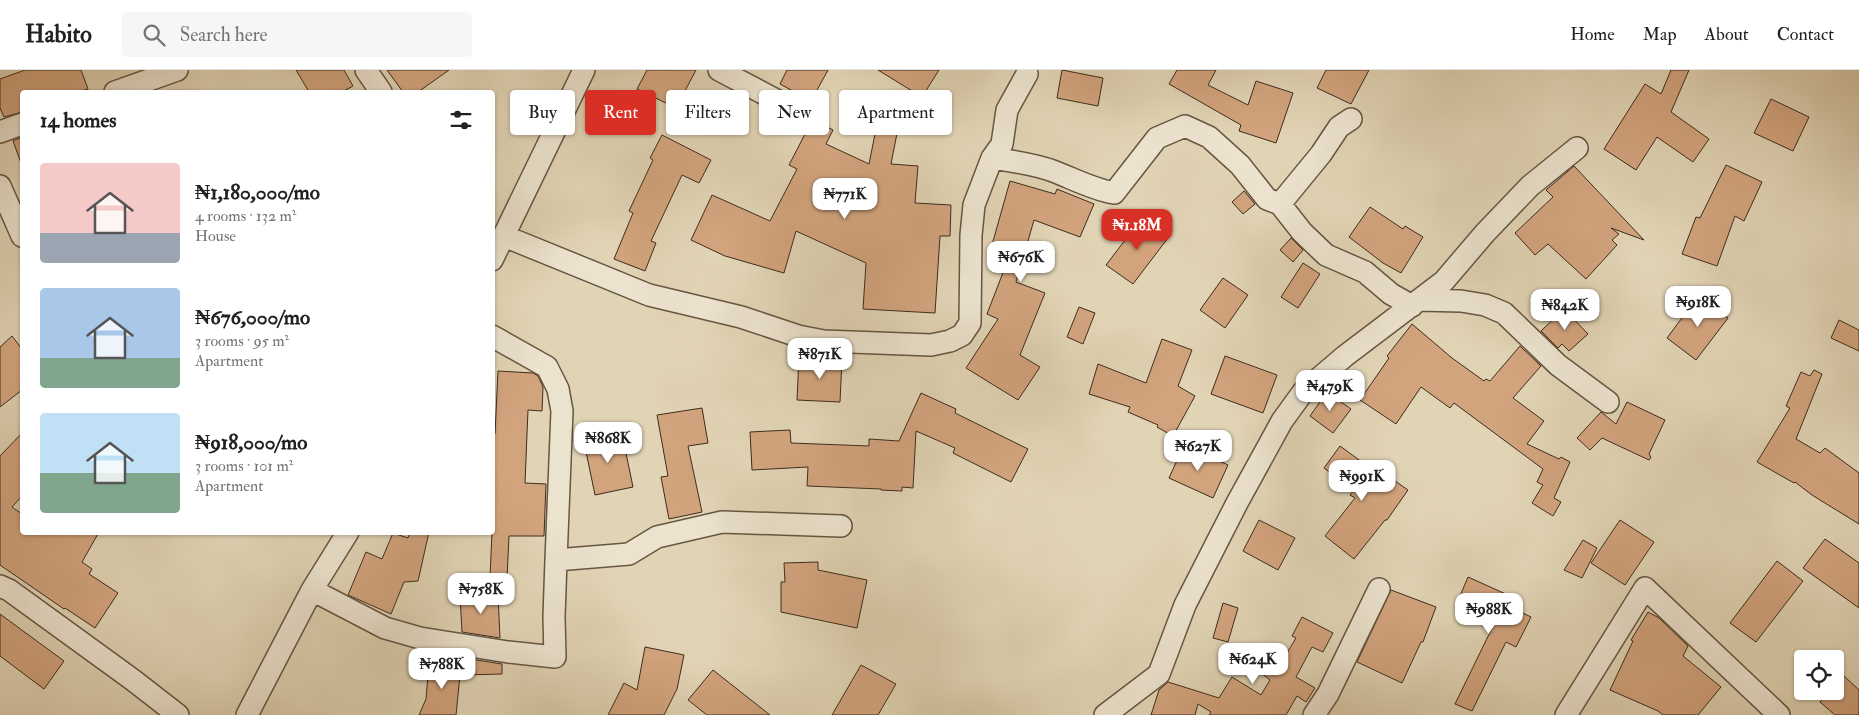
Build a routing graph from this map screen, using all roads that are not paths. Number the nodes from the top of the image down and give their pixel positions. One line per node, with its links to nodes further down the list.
1 (177, 70): 6 (street)
2 (366, 70): 7 (street)
3 (584, 70): 17 (street)
4 (720, 70): 8 (street)
5 (1027, 74): 13 (street)
6 (120, 90)
7 (380, 90)
8 (759, 91)
9 (1351, 119): 15 (street)
10 (20, 125): 11 (street)
11 (0, 132)
12 (1577, 148): 19 (street)
13 (992, 158): 15 (street); 17 (street)
14 (0, 186): 16 (street)
15 (1280, 204): 19 (street)
16 (20, 231)
17 (504, 236): 18 (street)
18 (495, 254)
19 (1416, 303): 21 (street); 30 (street)
20 (495, 338): 24 (street)
21 (1608, 402)
22 (841, 526): 24 (street)
23 (346, 535): 27 (street)
24 (556, 560): 27 (street)
25 (0, 586): 28 (street)
26 (1380, 589): 31 (street)
27 (312, 590): 29 (street)
28 (178, 715)
29 (247, 715)
30 (1105, 715)
31 (1314, 715)
32 (1566, 715): 33 (street)
33 (1779, 715)

